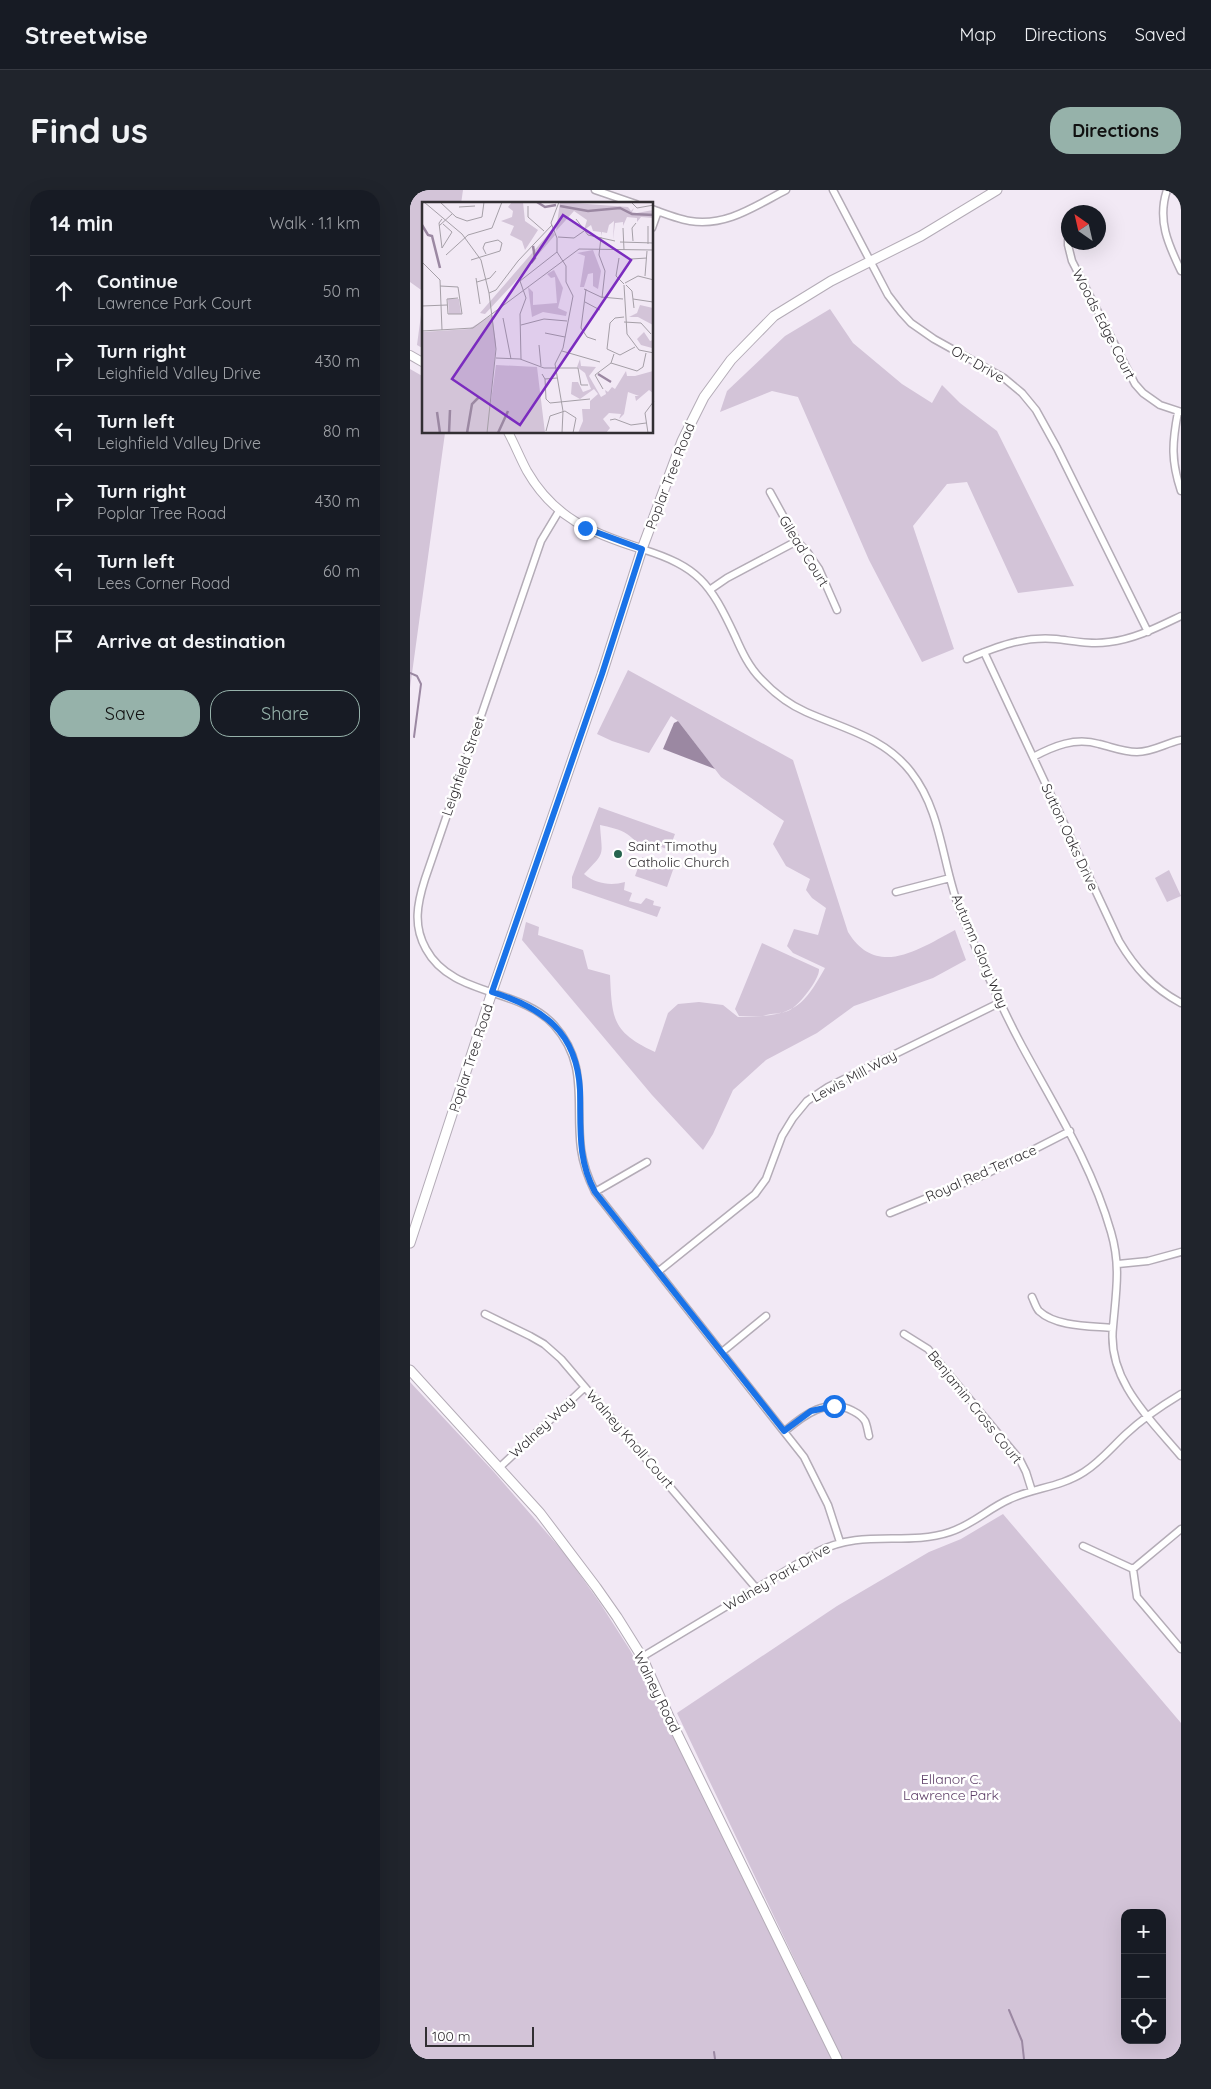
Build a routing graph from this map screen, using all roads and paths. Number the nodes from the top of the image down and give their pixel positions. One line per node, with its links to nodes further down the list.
1 (595, 190): 6 (street)
2 (786, 190): 7 (street)
3 (833, 190): 9 (street, Orr Drive)
4 (996, 190): 9 (main road, Poplar Tree Road)
5 (1167, 190): 10 (street)
6 (630, 202)
7 (655, 210)
8 (1069, 250): 13 (street, Woods Edge Court)
9 (870, 261): 19 (main road, Poplar Tree Road); 23 (street, Orr Drive)
10 (1181, 271)
11 (410, 355): 12 (street)
12 (422, 362)
13 (1179, 412): 15 (street)
14 (509, 434): 17 (street)
15 (1181, 491)
16 (770, 492): 18 (street, Gilead Court)
17 (559, 512): 19 (street); 30 (street, Leighfield Street)
18 (797, 541): 20 (street); 21 (street, Gilead Court)
19 (642, 549): 20 (street, Autumn Glory Way); 30 (main road, Poplar Tree Road)
20 (711, 589): 28 (street, Autumn Glory Way)
21 (837, 610)
22 (1181, 616): 23 (street)
23 (1148, 632): 24 (street)
24 (984, 652): 25 (street); 27 (street, Sutton Oaks Drive)
25 (967, 659)
26 (1181, 740): 27 (street)
27 (1033, 756): 32 (street, Sutton Oaks Drive)
28 (950, 878): 29 (street); 31 (street, Autumn Glory Way)
29 (896, 892)
30 (492, 992): 35 (street, Leighfield Street); 37 (main road, Poplar Tree Road)
31 (1001, 1002): 33 (street, Autumn Glory Way); 40 (street, Lewis Mill Way)
32 (1181, 1003)
33 (1070, 1131): 36 (street, Royal Red Terrace); 39 (street, Autumn Glory Way)
34 (647, 1162): 35 (street)
35 (595, 1192): 40 (street, Leighfield Street)
36 (890, 1213)
37 (410, 1243)
38 (1181, 1252): 39 (street)
39 (1118, 1264): 44 (street, Autumn Glory Way)
40 (658, 1271): 46 (street, Leighfield Street)
41 (1032, 1297): 44 (street)
42 (485, 1314): 48 (street, Walney Knoll Court)
43 (766, 1316): 46 (street)
44 (1112, 1328): 50 (street, Autumn Glory Way)
45 (904, 1334): 55 (street, Benjamin Cross Court)
46 (722, 1352): 51 (street, Leighfield Street)
47 (410, 1370): 54 (main road, Walney Road)
48 (585, 1387): 54 (street, Walney Way); 60 (street, Walney Knoll Court)
49 (1181, 1394): 50 (street, Walney Park Drive)
50 (1147, 1416): 53 (street, Autumn Glory Way); 55 (street, Walney Park Drive)
51 (784, 1431): 52 (street); 57 (street, Leighfield Street)
52 (869, 1436)
53 (1181, 1456)
54 (499, 1468): 62 (main road, Walney Road)
55 (1032, 1491): 57 (street, Walney Park Drive)
56 (1181, 1529): 59 (street)
57 (840, 1542): 60 (street, Walney Park Drive)
58 (1083, 1546): 59 (street)
59 (1133, 1569): 61 (street)
60 (756, 1588): 62 (street, Walney Park Drive)
61 (1181, 1649)
62 (642, 1657): 63 (main road, Walney Road)
63 (837, 2059)

